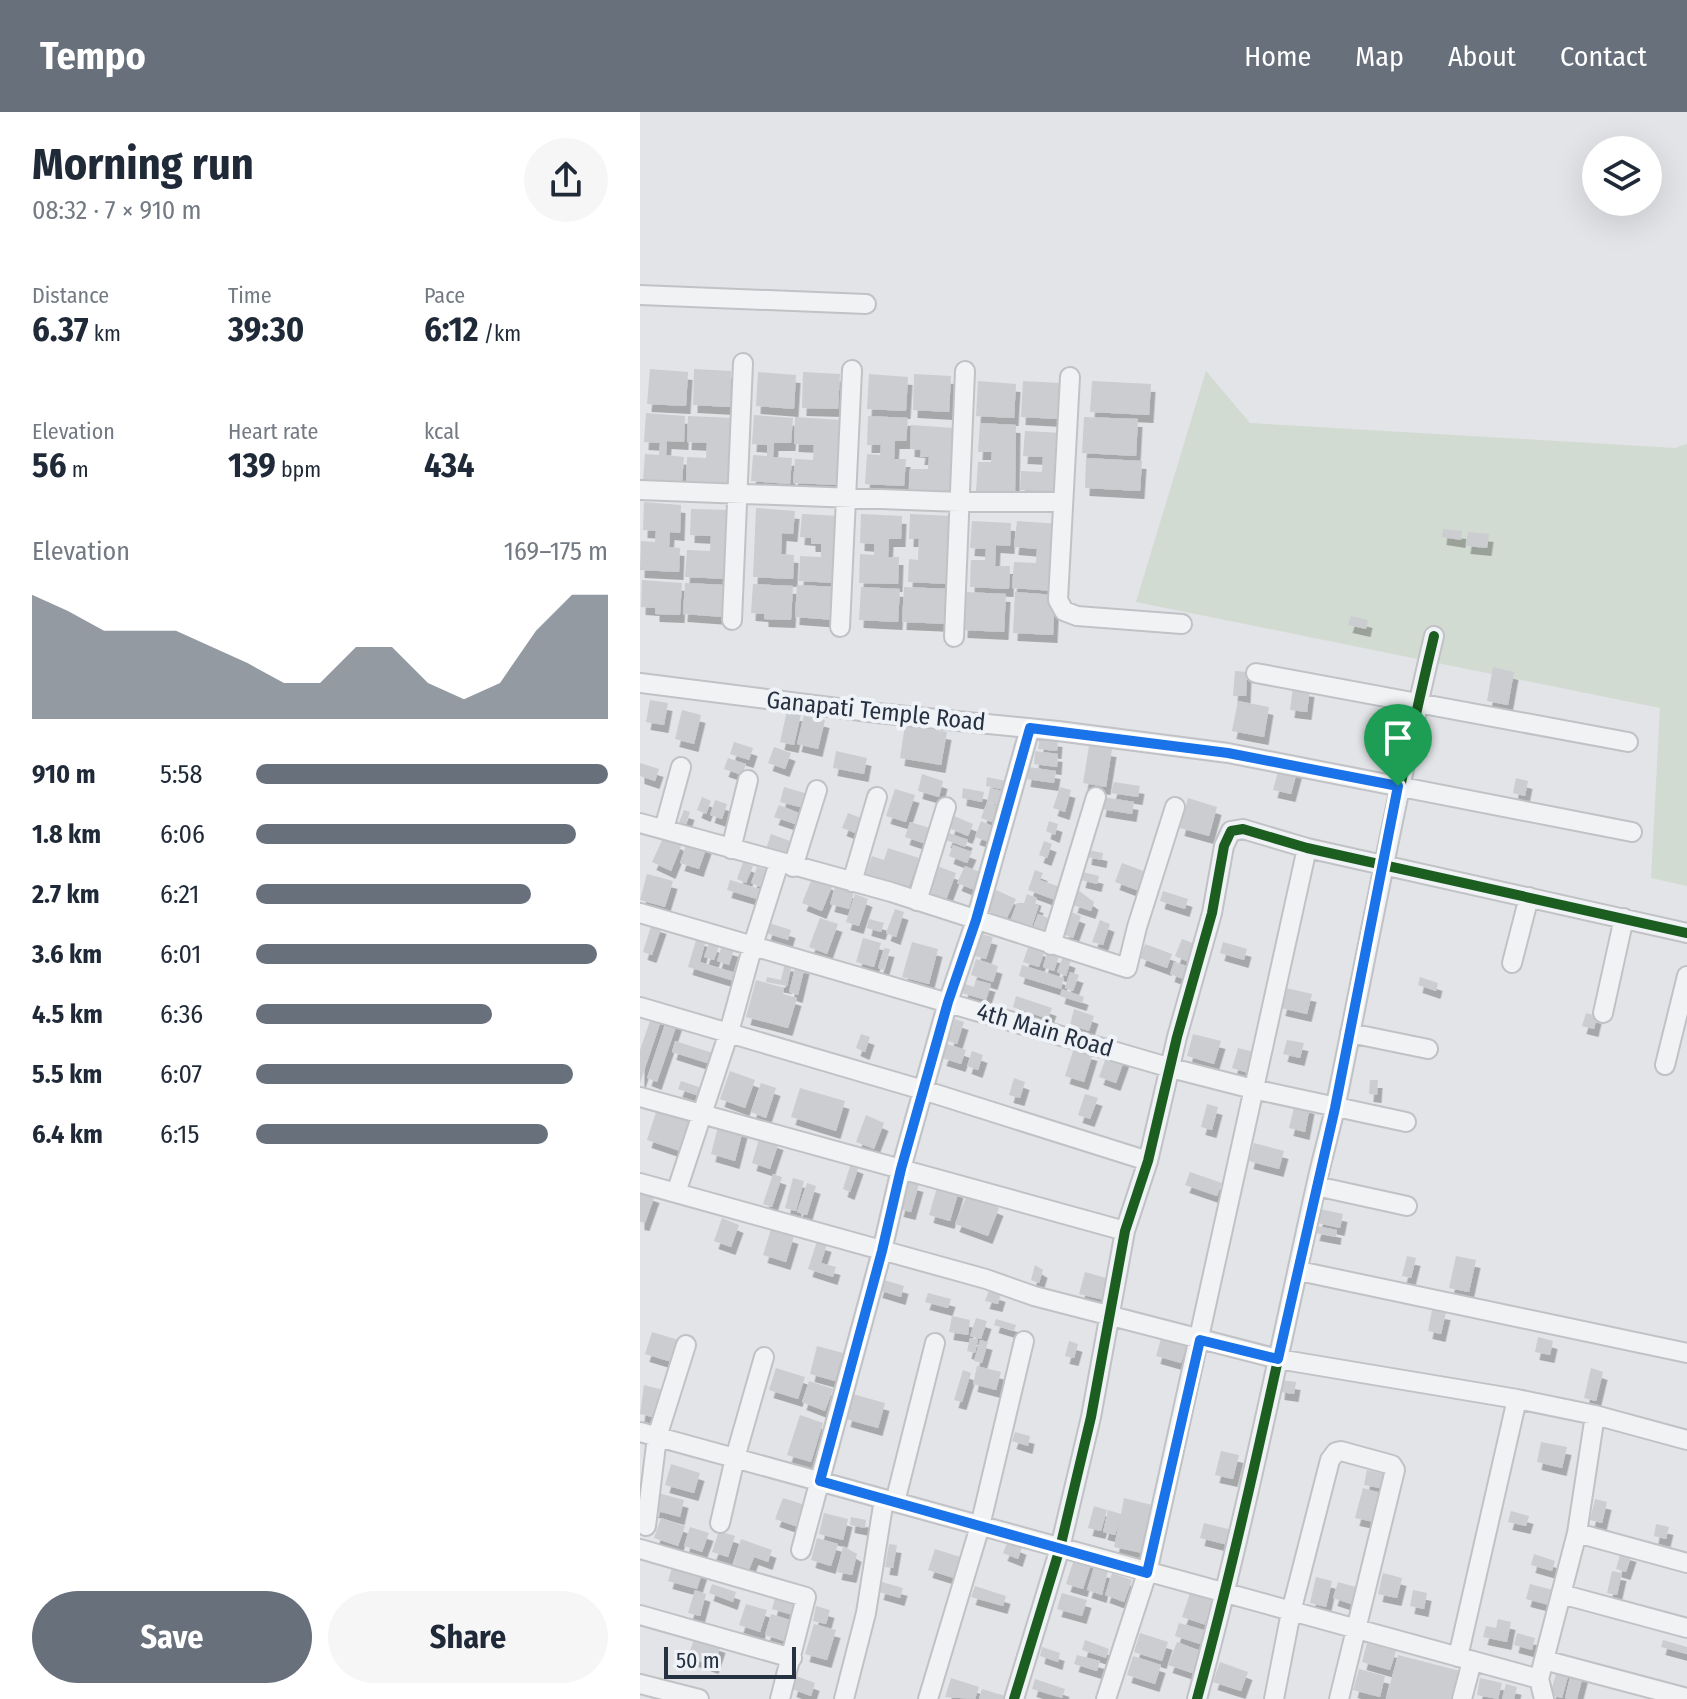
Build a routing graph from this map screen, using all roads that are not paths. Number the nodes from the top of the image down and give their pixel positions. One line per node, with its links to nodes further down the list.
1 (640, 295): 2 (street)
2 (866, 304)
3 (743, 363): 8 (street)
4 (852, 370): 9 (street)
5 (965, 371): 10 (street)
6 (1070, 377): 11 (street)
7 (640, 490): 8 (street)
8 (736, 494): 9 (street); 12 (street)
9 (845, 498): 10 (street); 14 (street)
10 (960, 502): 11 (street); 16 (street)
11 (1063, 502): 13 (street)
12 (732, 620)
13 (1182, 624)
14 (840, 627)
15 (1434, 636): 19 (street)
16 (954, 637)
17 (1256, 673): 19 (street)
18 (640, 683): 20 (street, Ganapati Temple Road)
19 (1417, 704): 21 (street); 24 (street)
20 (1030, 728): 24 (street, Ganapati Temple Road); 42 (street)
21 (1628, 742)
22 (681, 767): 31 (street)
23 (748, 780): 34 (street)
24 (1398, 786): 32 (street, Ganapati Temple Road); 36 (street)
25 (817, 790): 35 (street)
26 (877, 797): 37 (street)
27 (1096, 797): 45 (street)
28 (946, 807): 39 (street)
29 (1175, 807): 45 (street)
30 (640, 823): 31 (street)
31 (664, 829): 34 (street)
32 (1632, 832)
33 (1307, 848): 36 (street); 55 (street); 56 (street)
34 (731, 849): 35 (street)
35 (786, 865): 37 (street); 44 (street)
36 (1384, 865): 38 (street); 52 (street)
37 (852, 882): 39 (street)
38 (1529, 897): 41 (street); 46 (street)
39 (917, 901): 42 (street)
40 (640, 913): 44 (street, 4th Main Road)
41 (1624, 918): 43 (street); 50 (street)
42 (976, 920): 45 (street); 48 (street)
43 (1687, 933)
44 (753, 945): 48 (street, 4th Main Road); 51 (street)
45 (1051, 945)
46 (1512, 963)
47 (1687, 976): 54 (street)
48 (948, 1002): 55 (street, 4th Main Road); 57 (street)
49 (640, 1007): 51 (street)
50 (1603, 1013)
51 (729, 1032): 57 (street); 60 (street)
52 (1350, 1033): 53 (street); 59 (street)
53 (1428, 1049)
54 (1665, 1065)
55 (1171, 1068): 56 (street, 4th Main Road); 62 (street)
56 (1253, 1089): 59 (street, 4th Main Road); 72 (street)
57 (923, 1090): 62 (street); 63 (street)
58 (640, 1097): 60 (street)
59 (1335, 1108): 61 (street, 4th Main Road); 65 (street)
60 (702, 1114): 63 (street); 66 (street)
61 (1406, 1122)
62 (1148, 1161): 68 (street)
63 (901, 1169): 68 (street); 69 (street)
64 (640, 1183): 66 (street)
65 (1316, 1186): 67 (street); 70 (street)
66 (676, 1193): 69 (street)
67 (1407, 1206)
68 (1125, 1231): 71 (street)
69 (882, 1251): 71 (street); 84 (street)
70 (1299, 1271): 76 (street); 78 (street)
71 (1112, 1314): 72 (street); 90 (street)
72 (1200, 1340): 78 (street); 94 (street)
73 (1024, 1341): 88 (street)
74 (935, 1343): 85 (street)
75 (686, 1345): 81 (street)
76 (1687, 1353)
77 (764, 1357): 83 (street)
78 (1278, 1359): 79 (street); 96 (street)
79 (1517, 1399): 80 (street); 102 (street)
80 (1595, 1415): 82 (street); 89 (street)
81 (649, 1434): 83 (street); 87 (street)
82 (1687, 1440)
83 (735, 1458): 84 (street); 86 (street)
84 (820, 1481): 85 (street); 92 (street)
85 (889, 1500): 88 (street); 109 (street)
86 (720, 1523)
87 (646, 1526)
88 (980, 1526): 90 (street); 110 (street)
89 (1577, 1533): 93 (street); 95 (street)
90 (1060, 1548): 94 (street); 111 (street)
91 (640, 1549): 101 (street)
92 (801, 1550)
93 (1687, 1563)
94 (1147, 1573): 96 (street); 112 (street)
95 (1561, 1594): 99 (street); 103 (street)
96 (1226, 1595): 97 (street); 113 (street)
97 (1291, 1612): 100 (street); 100 (street); 114 (street)
98 (640, 1615): 101 (street)
99 (1687, 1628)
100 (1356, 1630): 102 (street); 115 (street)
101 (792, 1658): 108 (street)
102 (1465, 1659): 104 (street); 116 (street)
103 (1544, 1660): 104 (street); 106 (street)
104 (1539, 1679): 117 (street)
105 (640, 1684): 107 (street)
106 (1687, 1698)
107 (699, 1699)
108 (780, 1699)
109 (844, 1699)
110 (928, 1699)
111 (1014, 1699)
112 (1106, 1699)
113 (1197, 1699)
114 (1274, 1699)
115 (1339, 1699)
116 (1462, 1699)
117 (1544, 1699)

